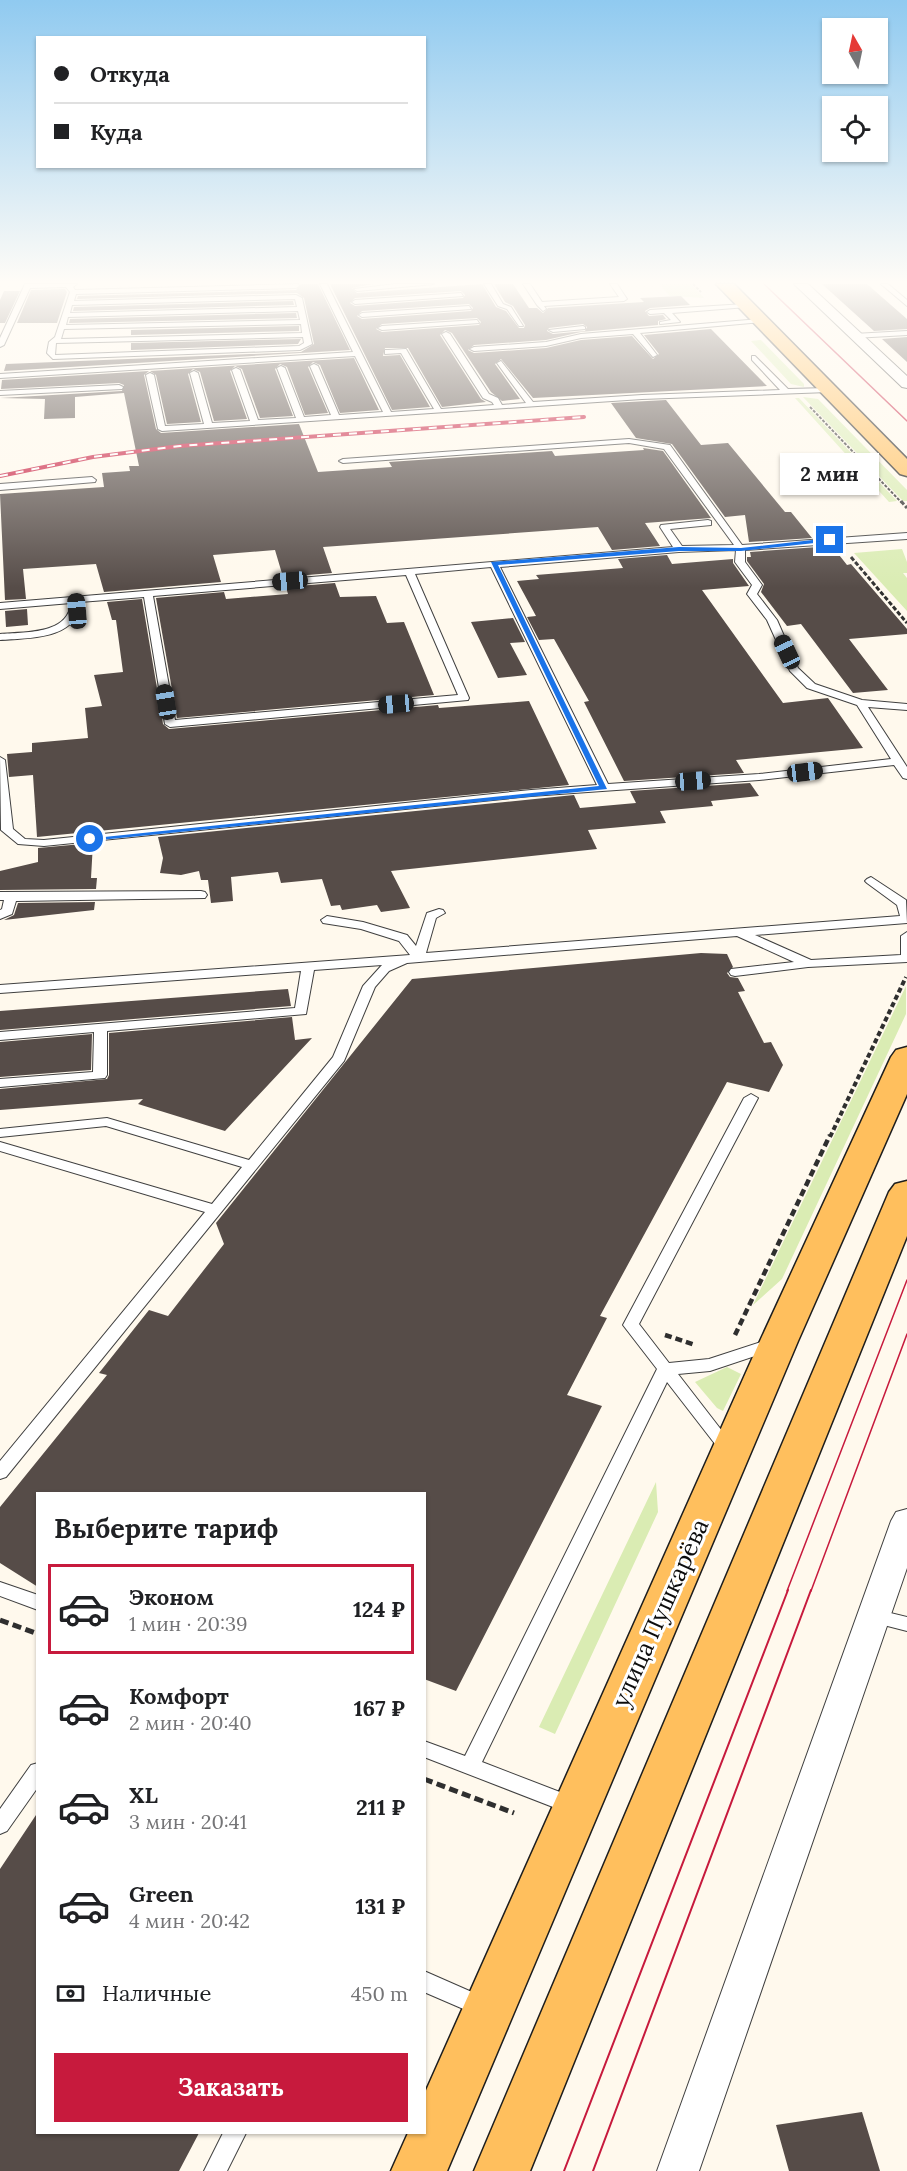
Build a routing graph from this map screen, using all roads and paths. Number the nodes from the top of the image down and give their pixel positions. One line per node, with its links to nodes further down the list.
1 (152, 385): 24 (lane)
2 (197, 385): 24 (lane)
3 (241, 385): 23 (lane)
4 (288, 385): 22 (lane)
5 (322, 385): 21 (lane)
6 (373, 385): 20 (lane)
7 (424, 385): 19 (lane)
8 (479, 385): 18 (lane)
9 (517, 385): 17 (lane)
10 (780, 385): 15 (lane)
11 (823, 385): 14 (main road)
12 (119, 387): 16 (lane)
13 (854, 388): 14 (main road)
14 (828, 390): 15 (lane); 26 (main road)
15 (785, 391): 17 (lane)
16 (0, 393)
17 (531, 405): 18 (lane)
18 (500, 408): 19 (lane)
19 (439, 412): 20 (lane)
20 (387, 414): 21 (lane)
21 (336, 417): 22 (lane)
22 (301, 420): 23 (lane)
23 (255, 423): 24 (lane)
24 (209, 426)
25 (344, 460): 35 (lane)
26 (907, 470)
27 (92, 480): 28 (lane)
28 (0, 487)
29 (907, 503): 30 (path)
30 (907, 508)
31 (708, 523): 34 (lane)
32 (907, 536): 33 (lane)
33 (836, 539): 35 (lane); 41 (path)
34 (679, 549): 35 (lane); 36 (lane)
35 (741, 549): 43 (lane)
36 (494, 564): 37 (lane); 48 (lane)
37 (409, 571): 38 (lane); 38 (lane)
38 (148, 592): 39 (lane)
39 (76, 599): 40 (lane); 42 (lane)
40 (0, 606)
41 (907, 623)
42 (0, 637)
43 (861, 703): 44 (lane); 46 (lane)
44 (907, 707)
45 (0, 760): 48 (lane)
46 (898, 761): 47 (lane); 48 (lane)
47 (907, 776)
48 (604, 788)
49 (871, 881): 54 (lane)
50 (201, 895): 51 (lane)
51 (5, 896): 53 (lane)
52 (439, 913): 58 (lane)
53 (0, 915)
54 (907, 919): 56 (lane)
55 (327, 920): 58 (lane)
56 (739, 932): 58 (lane); 61 (lane)
57 (907, 936): 59 (lane)
58 (419, 958): 60 (lane)
59 (907, 958): 61 (lane); 76 (path)
60 (404, 959): 62 (lane); 72 (lane)
61 (809, 964): 63 (lane)
62 (308, 966): 64 (lane); 65 (lane)
63 (735, 972)
64 (0, 989)
65 (101, 1027): 66 (lane); 68 (lane)
66 (0, 1036)
67 (907, 1057): 77 (main road, улица Пушкарёва)
68 (0, 1083)
69 (751, 1098): 75 (lane)
70 (0, 1133): 72 (lane)
71 (0, 1146): 74 (lane)
72 (251, 1165): 74 (lane)
73 (907, 1192): 100 (main road)
74 (215, 1210): 81 (lane)
75 (637, 1314): 78 (path); 79 (lane)
76 (734, 1336)
77 (779, 1341): 79 (lane); 80 (main road, улица Пушкарёва)
78 (698, 1346)
79 (665, 1369): 80 (lane); 89 (lane)
80 (731, 1453): 92 (main road, улица Пушкарёва)
81 (0, 1473)
82 (907, 1521): 86 (street)
83 (0, 1589): 84 (lane)
84 (36, 1602)
85 (0, 1620): 87 (path)
86 (890, 1620): 101 (street)
87 (36, 1633)
88 (426, 1750): 89 (lane)
89 (470, 1766): 92 (lane)
90 (36, 1774): 94 (lane)
91 (426, 1780): 93 (path)
92 (576, 1807): 96 (main road, улица Пушкарёва)
93 (514, 1813)
94 (0, 1825)
95 (426, 1982): 96 (lane)
96 (489, 2010): 99 (main road, улица Пушкарёва)
97 (234, 2134): 98 (lane)
98 (215, 2171)
99 (419, 2171)
100 (502, 2171)
101 (678, 2171)

